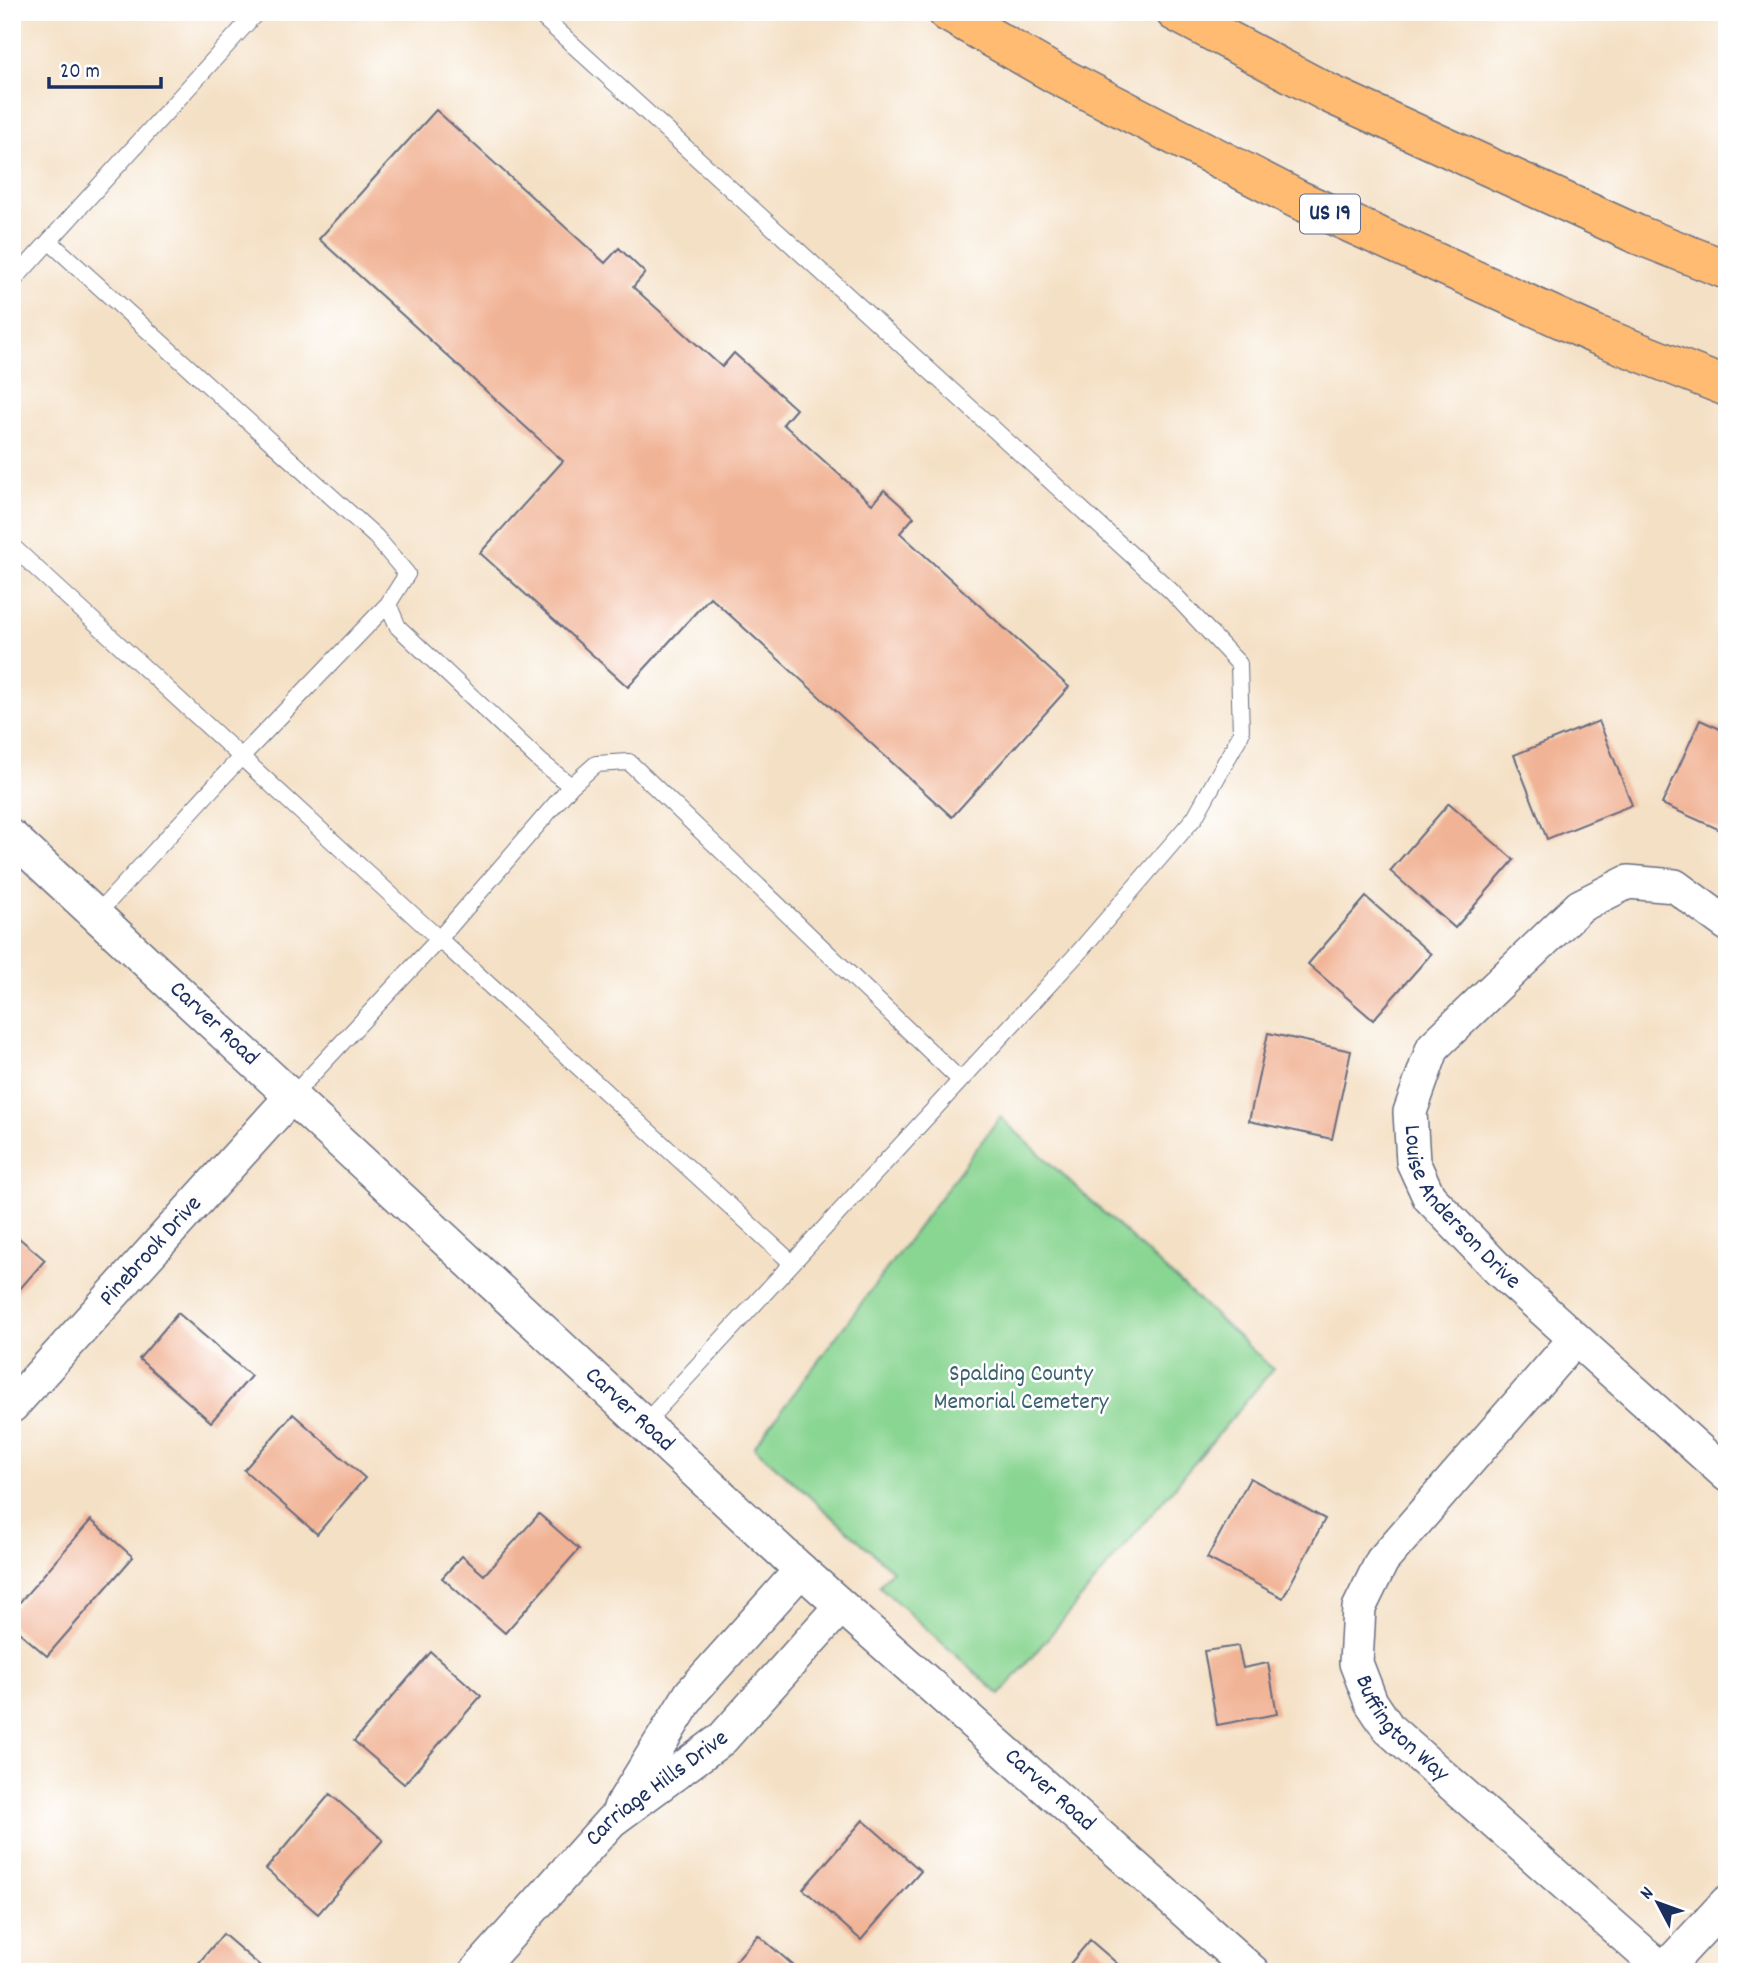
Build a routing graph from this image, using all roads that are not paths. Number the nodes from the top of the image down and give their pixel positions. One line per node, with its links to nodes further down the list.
1 (257, 12): 5 (lane)
2 (537, 12): 17 (lane)
3 (947, 12): 8 (highway, US 19)
4 (1175, 12): 6 (highway)
5 (49, 241): 7 (lane); 10 (lane)
6 (1727, 270)
7 (12, 282)
8 (1727, 387)
9 (12, 546): 11 (lane)
10 (388, 604): 11 (lane); 12 (lane)
11 (241, 757): 14 (lane); 16 (lane)
12 (571, 786): 16 (lane); 17 (lane)
13 (12, 837): 14 (street, Carver Road)
14 (96, 915): 18 (street, Carver Road)
15 (1727, 924): 20 (street, Louise Anderson Drive)
16 (439, 939): 18 (lane); 19 (lane)
17 (960, 1080): 19 (lane)
18 (292, 1096): 21 (street, Pinebrook Drive); 22 (street, Carver Road)
19 (792, 1263): 22 (lane)
20 (1575, 1339): 23 (street, Louise Anderson Drive); 28 (street, Buffington Way)
21 (12, 1406)
22 (643, 1424): 24 (street, Carver Road)
23 (1727, 1475)
24 (801, 1570): 25 (street, Carver Road); 26 (street)
25 (841, 1606): 26 (street, Carriage Hills Drive); 30 (street, Carver Road)
26 (611, 1822): 29 (street, Carriage Hills Drive)
27 (1727, 1902): 28 (street)
28 (1663, 1971)
29 (476, 1972)
30 (1253, 1972)

